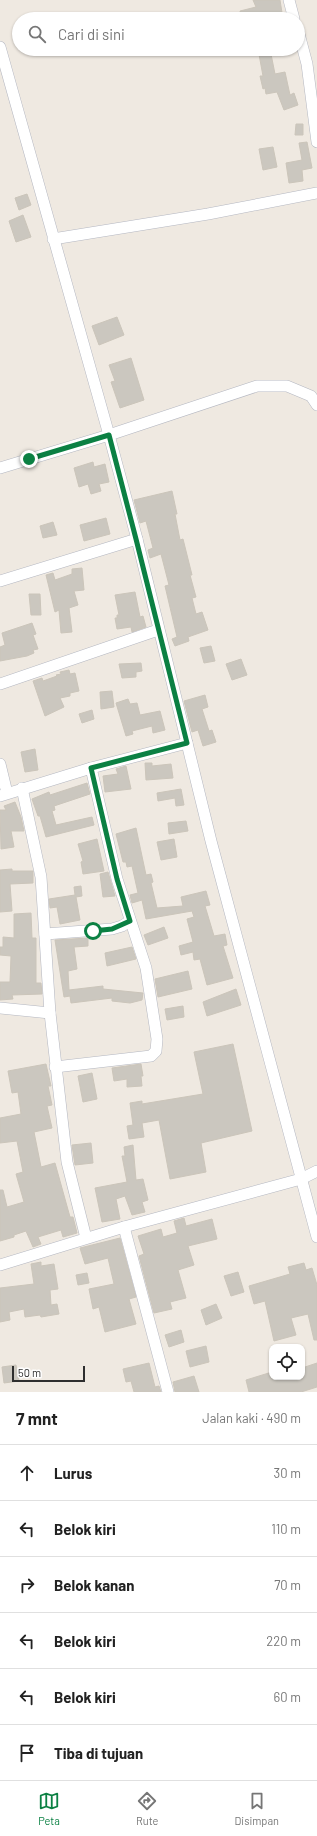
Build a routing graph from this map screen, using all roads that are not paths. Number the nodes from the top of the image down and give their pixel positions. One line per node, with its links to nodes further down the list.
1 (289, 0): 2 (street)
2 (292, 12)
3 (0, 47): 7 (street)
4 (305, 56): 5 (street)
5 (317, 142)
6 (317, 193): 7 (street)
7 (53, 239): 9 (street)
8 (317, 405): 9 (street)
9 (109, 435): 10 (street); 11 (street)
10 (0, 468)
11 (136, 539): 12 (street); 13 (street)
12 (0, 581)
13 (158, 630): 14 (street); 15 (street)
14 (0, 684)
15 (187, 743): 17 (street); 26 (street)
16 (0, 764): 19 (street)
17 (91, 768): 18 (street); 20 (street)
18 (22, 788): 19 (street); 21 (street)
19 (3, 794)
20 (130, 921): 21 (street); 24 (street)
21 (45, 934): 23 (street)
22 (0, 1008): 23 (street)
23 (50, 1013): 24 (street)
24 (56, 1067): 29 (street)
25 (317, 1171): 26 (street)
26 (301, 1179): 27 (street); 28 (street)
27 (124, 1227): 29 (street); 31 (street)
28 (317, 1237)
29 (86, 1238): 30 (street)
30 (0, 1265)
31 (168, 1392)

